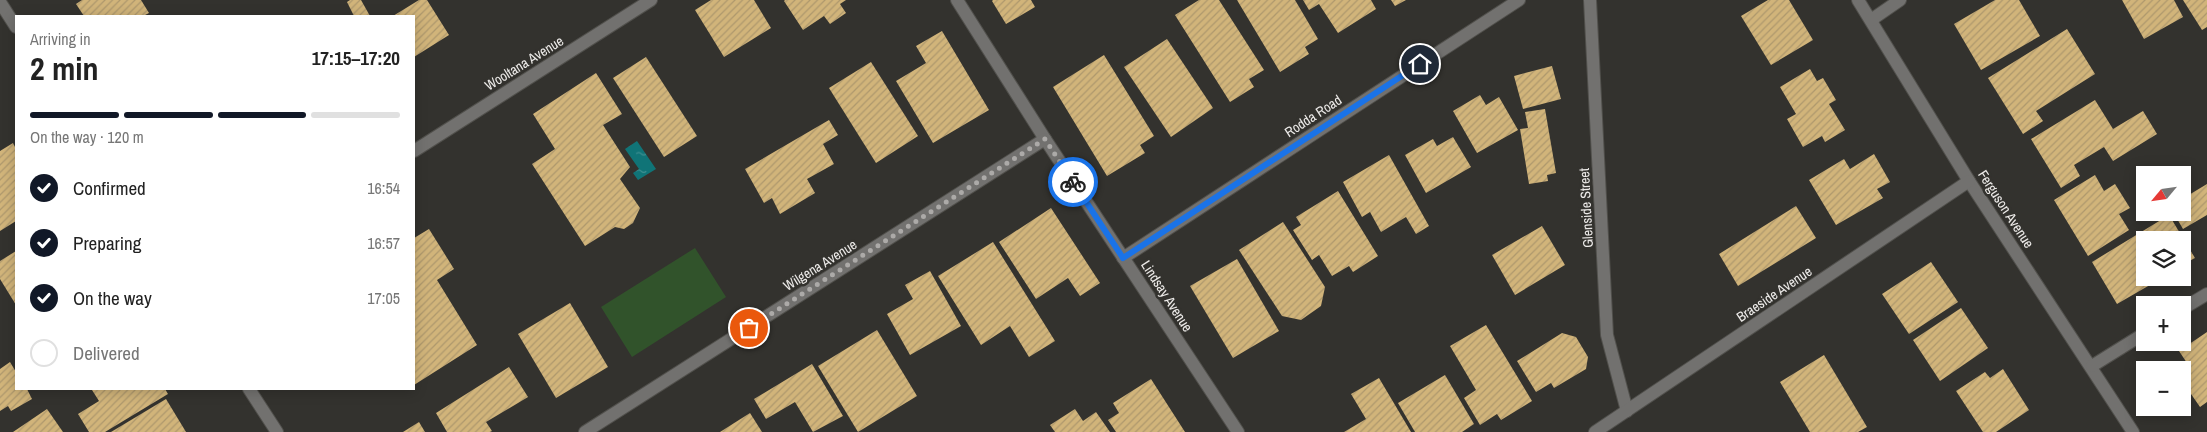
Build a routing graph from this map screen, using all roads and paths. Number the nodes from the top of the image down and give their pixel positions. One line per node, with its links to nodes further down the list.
1 (651, 0): 11 (street, Wooltana Avenue)
2 (957, 0): 10 (street, Lindsay Avenue)
3 (1519, 0): 13 (street, Rodda Road)
4 (1590, 0): 19 (street, Glenside Street)
5 (1858, 0): 8 (street, Ferguson Avenue)
6 (1900, 0): 8 (street)
7 (0, 2): 9 (street)
8 (1871, 20): 12 (street, Ferguson Avenue)
9 (15, 25)
10 (1045, 139): 13 (street, Lindsay Avenue); 21 (street, Wilgena Avenue)
11 (415, 150)
12 (1969, 180): 17 (street, Ferguson Avenue); 19 (street, Braeside Avenue)
13 (1123, 258): 22 (street, Lindsay Avenue)
14 (2207, 294): 15 (street)
15 (2191, 304)
16 (2136, 339): 17 (street)
17 (2092, 366): 24 (street, Ferguson Avenue)
18 (250, 390): 20 (street)
19 (1627, 411): 23 (street, Braeside Avenue)
20 (276, 432)
21 (585, 432)
22 (1238, 432)
23 (1595, 432)
24 (2133, 432)

